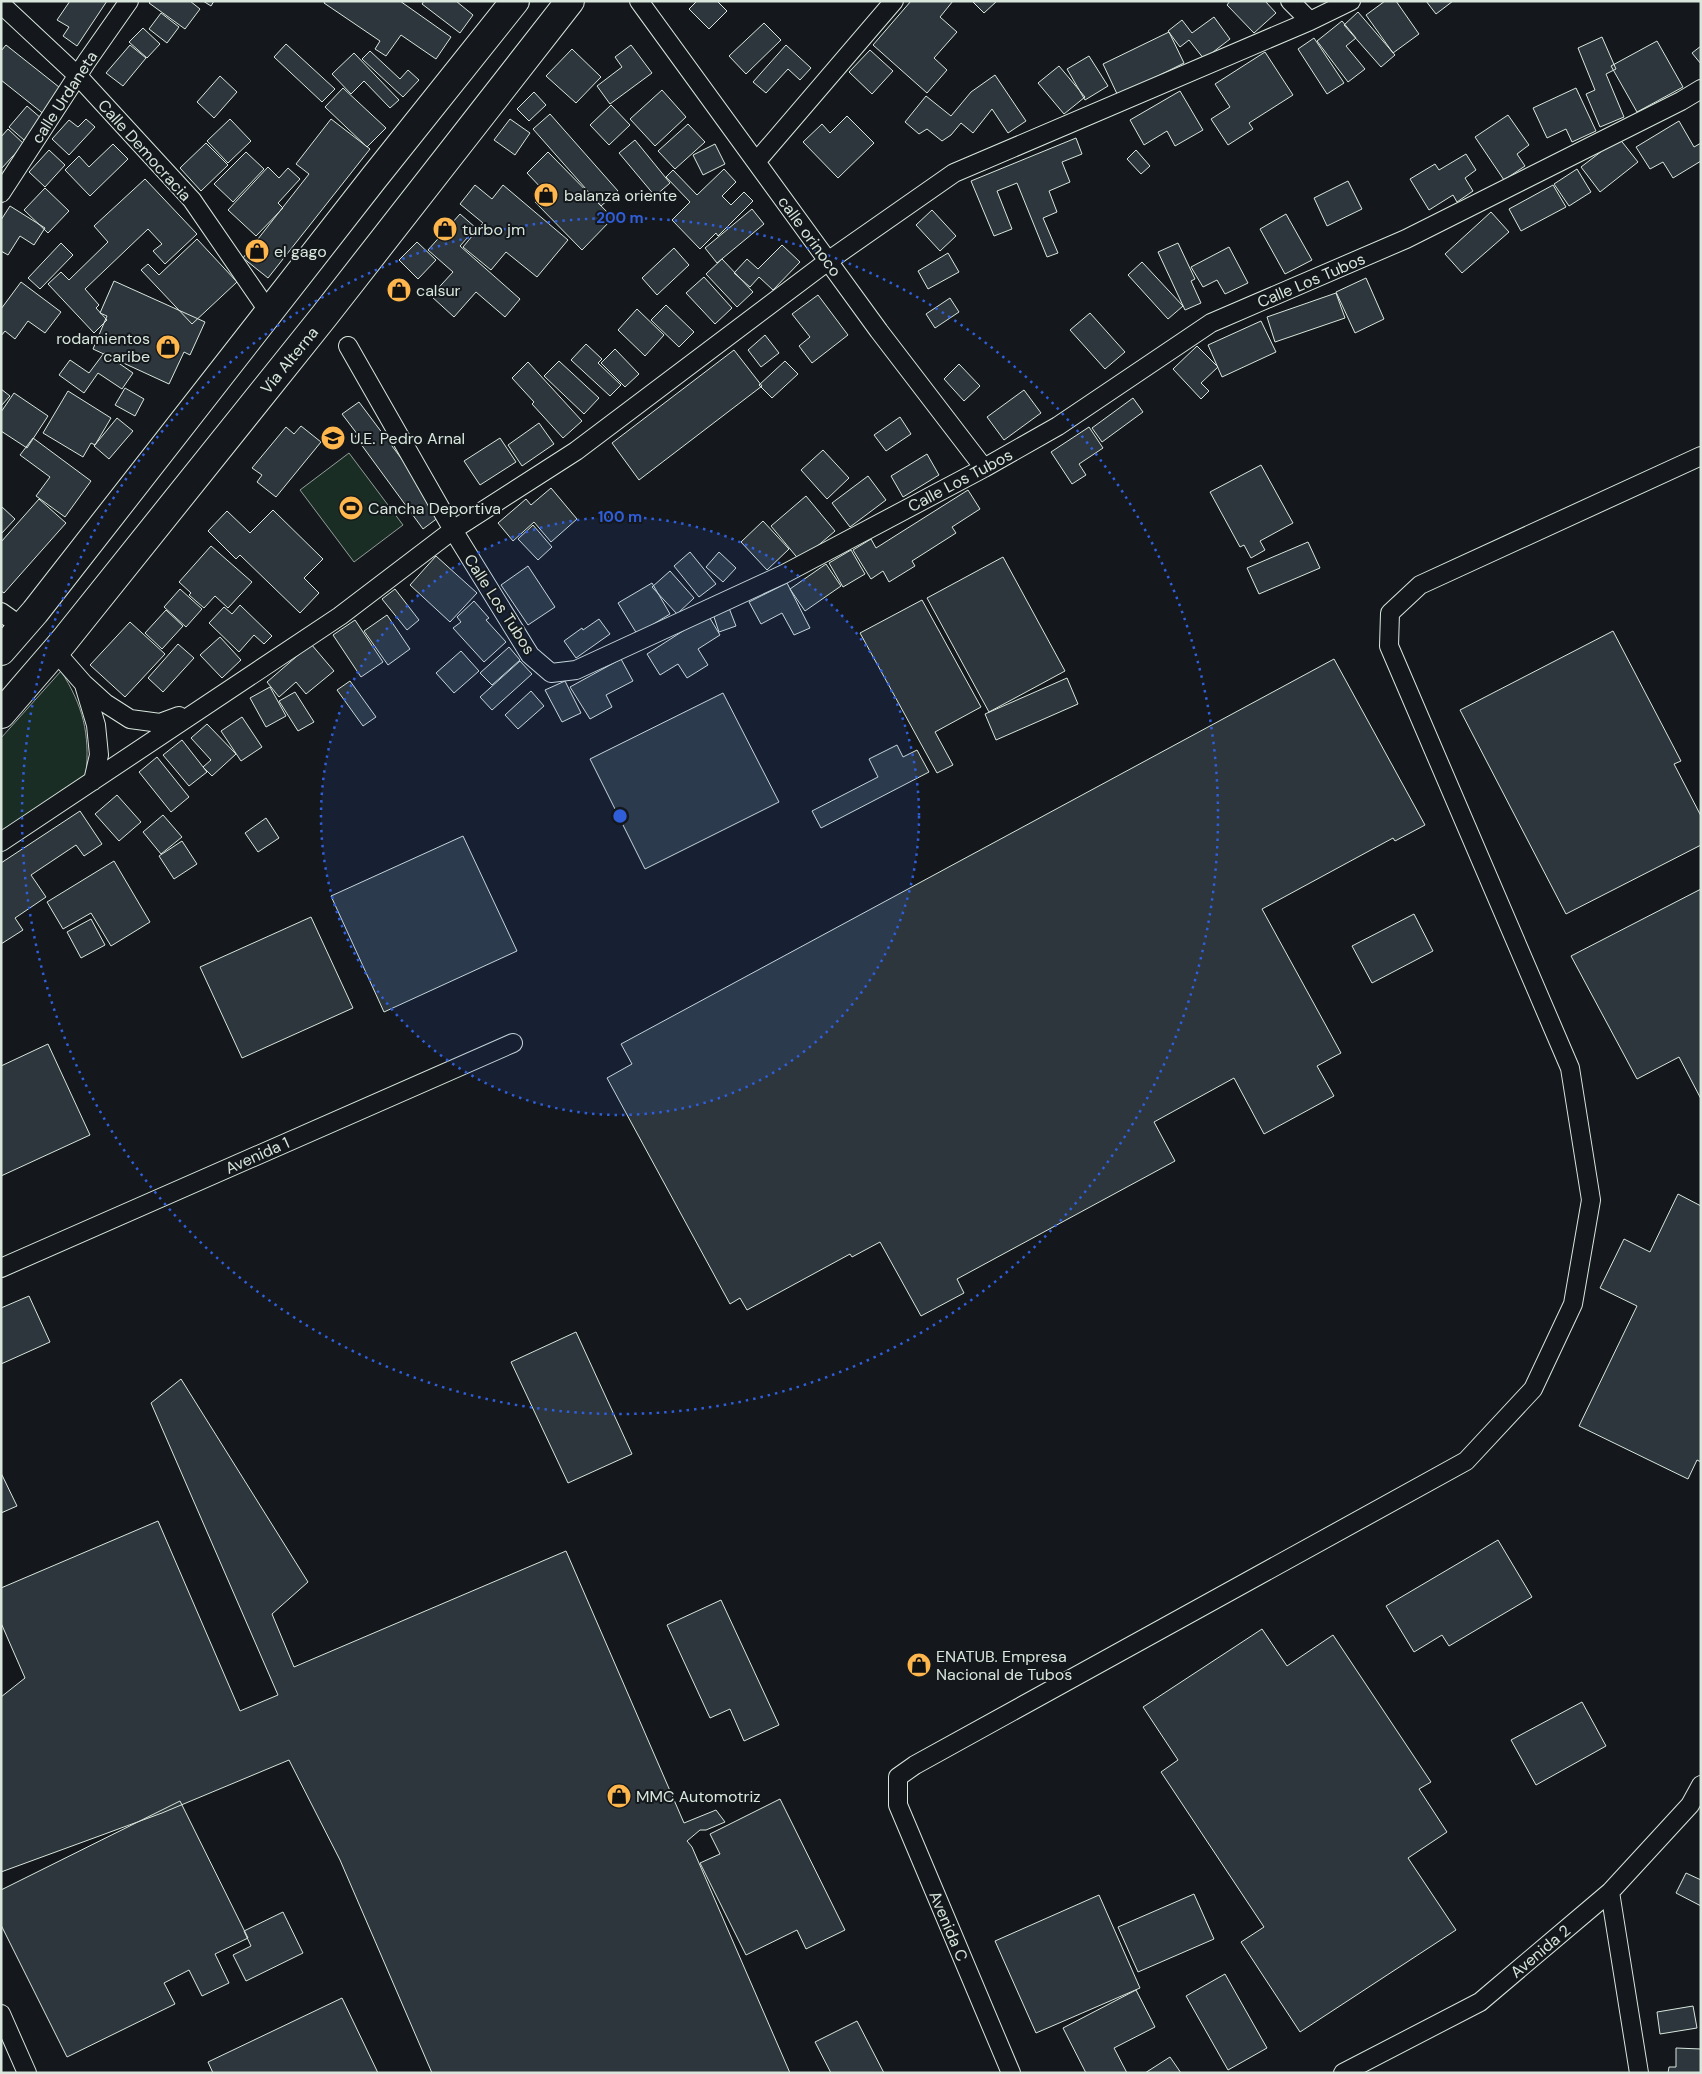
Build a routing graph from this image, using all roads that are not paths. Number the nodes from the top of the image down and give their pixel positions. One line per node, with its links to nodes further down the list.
1 (129, 1): 10 (street, calle Urdaneta)
2 (515, 1): 15 (highway)
3 (570, 1): 22 (highway, Vía Alterna)
4 (639, 1): 12 (street, calle orinoco)
5 (894, 1): 12 (street)
6 (1290, 1): 9 (street)
7 (1351, 1): 9 (street)
8 (1, 4): 10 (street, Calle Democracia)
9 (1310, 21): 14 (street)
10 (78, 76): 13 (street, calle Urdaneta); 15 (street, Calle Democracia)
11 (1701, 89): 18 (street, Calle Los Tubos)
12 (756, 162): 14 (street, calle orinoco)
13 (1, 193)
14 (828, 261): 18 (street, calle orinoco); 19 (street)
15 (269, 312): 20 (highway)
16 (348, 346): 19 (street, Calle Los Tubos)
17 (1701, 456): 34 (street, Avenida C)
18 (984, 468): 19 (street, Calle Los Tubos)
19 (453, 530): 24 (street)
20 (12, 619): 21 (highway)
21 (1, 651)
22 (55, 652): 23 (street); 25 (highway, Vía Alterna)
23 (84, 684): 24 (street); 26 (street)
24 (207, 705): 26 (street)
25 (1, 714)
26 (93, 781): 27 (street)
27 (1, 842)
28 (513, 1043): 29 (street, Avenida 1)
29 (1, 1268)
30 (1701, 1785): 31 (street, Avenida 2)
31 (1610, 1892): 35 (street, Avenida 2); 36 (street)
32 (1, 2014): 33 (street)
33 (27, 2073)
34 (1011, 2073)
35 (1343, 2073)
36 (1639, 2073)

